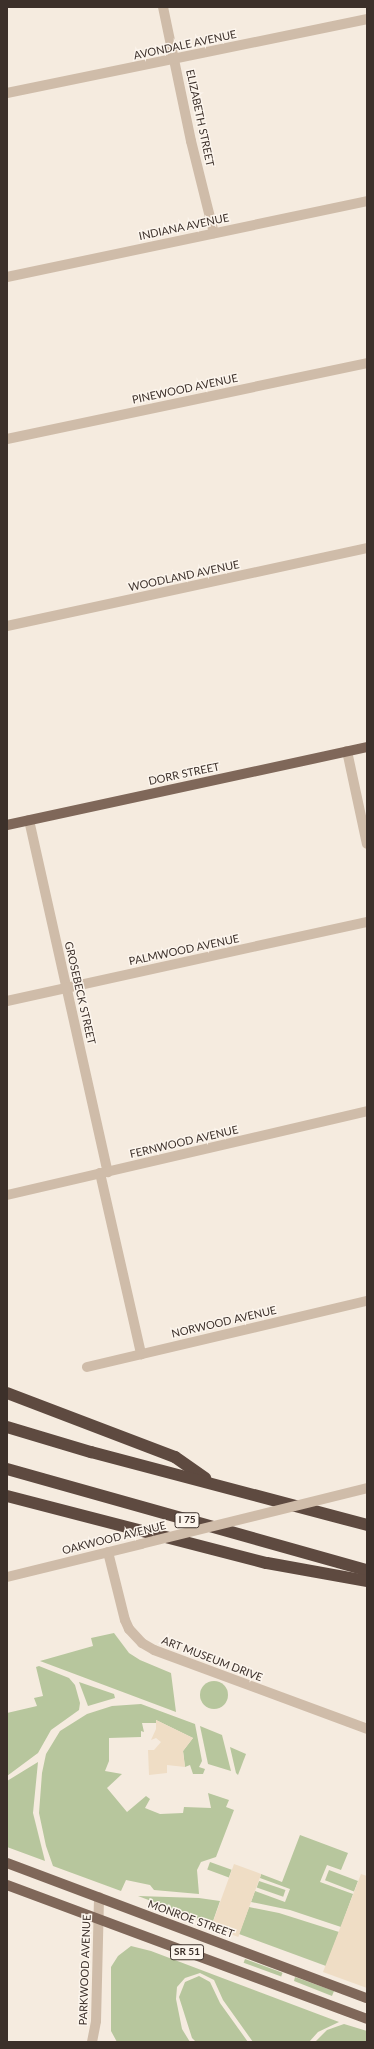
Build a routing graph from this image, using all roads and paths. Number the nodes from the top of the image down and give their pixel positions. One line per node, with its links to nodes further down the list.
1 (163, 7): 3 (street, ELIZABETH STREET)
2 (367, 19): 3 (street, AVONDALE AVENUE)
3 (175, 59): 4 (street, AVONDALE AVENUE); 6 (street, ELIZABETH STREET)
4 (7, 94)
5 (367, 201): 6 (street, INDIANA AVENUE)
6 (214, 233): 7 (street, INDIANA AVENUE)
7 (7, 277)
8 (367, 363): 9 (street, PINEWOOD AVENUE)
9 (7, 439)
10 (367, 548): 11 (street, WOODLAND AVENUE)
11 (7, 626)
12 (367, 747): 13 (main road, DORR STREET)
13 (347, 751): 14 (main road, DORR STREET); 16 (street)
14 (29, 820): 15 (main road, DORR STREET); 18 (street, GROSEBECK STREET)
15 (7, 825)
16 (367, 844)
17 (367, 922): 18 (street, PALMWOOD AVENUE)
18 (66, 988): 19 (street, PALMWOOD AVENUE); 21 (street, GROSEBECK STREET)
19 (7, 1001)
20 (367, 1111): 21 (street, FERNWOOD AVENUE)
21 (104, 1172): 22 (street, FERNWOOD AVENUE); 24 (street, GROSEBECK STREET)
22 (7, 1195)
23 (367, 1301): 24 (street, NORWOOD AVENUE)
24 (141, 1354): 25 (street, NORWOOD AVENUE)
25 (87, 1367)
26 (7, 1393): 29 (highway)
27 (7, 1427): 29 (highway)
28 (7, 1469): 34 (highway, I 75)
29 (210, 1482): 32 (highway)
30 (367, 1488): 33 (street, OAKWOOD AVENUE, bridge)
31 (7, 1496): 36 (highway)
32 (367, 1525)
33 (108, 1552): 35 (street, OAKWOOD AVENUE); 37 (street, ART MUSEUM DRIVE)
34 (367, 1570)
35 (7, 1577)
36 (367, 1581)
37 (367, 1729)
38 (7, 1864): 40 (main road, MONROE STREET / SR 51)
39 (7, 1885): 41 (main road, SR 51)
40 (99, 1897): 41 (street, PARKWOOD AVENUE); 42 (main road, MONROE STREET / SR 51)
41 (98, 1919): 43 (main road, SR 51); 44 (street, PARKWOOD AVENUE)
42 (367, 1998)
43 (367, 2019)
44 (92, 2042)

